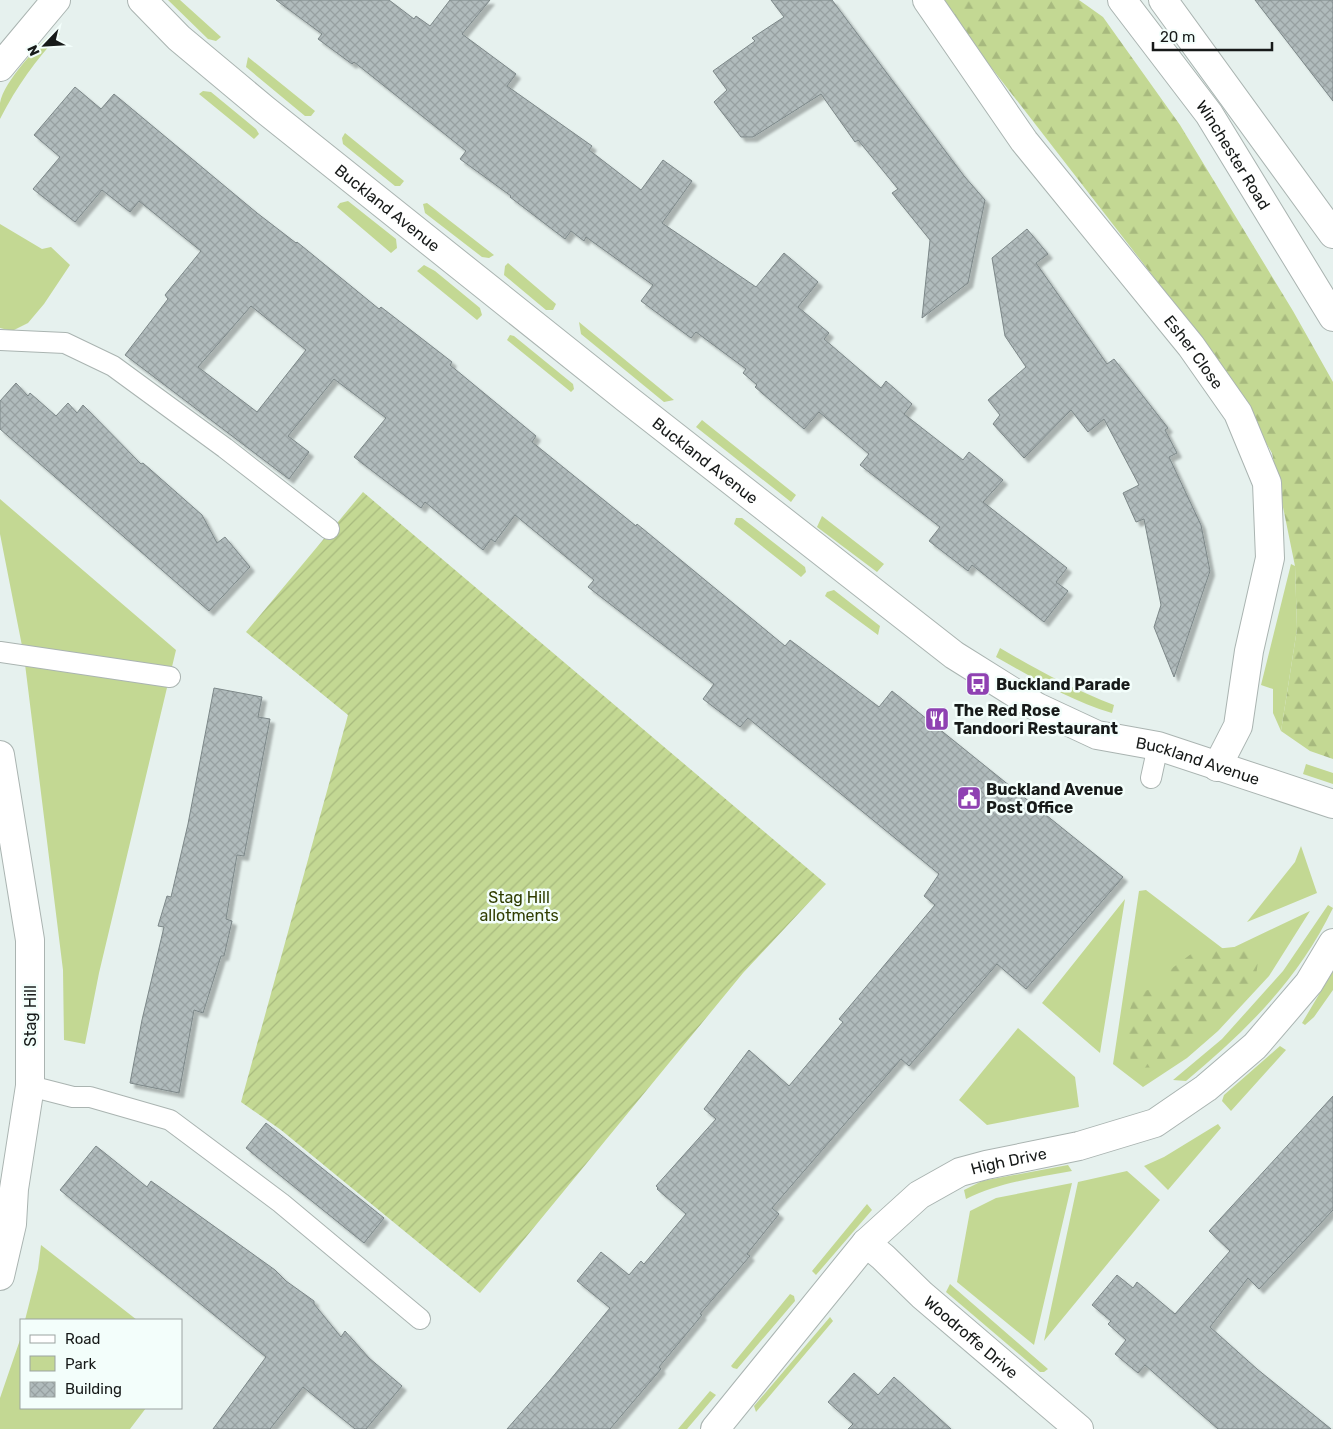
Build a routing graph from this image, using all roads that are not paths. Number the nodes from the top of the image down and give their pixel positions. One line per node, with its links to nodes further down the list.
1 (56, 0): 6 (street)
2 (142, 0): 13 (street, Buckland Avenue)
3 (927, 0): 15 (street, Esher Close)
4 (1122, 0): 8 (street, Winchester Road)
5 (1163, 0): 7 (street, Winchester Road)
6 (0, 67)
7 (1333, 234)
8 (1333, 317)
9 (0, 340): 10 (lane)
10 (330, 529)
11 (0, 652): 12 (lane)
12 (170, 677)
13 (1158, 746): 15 (street, Buckland Avenue); 16 (lane)
14 (0, 755): 19 (street, Stag Hill)
15 (1217, 767): 17 (street, Buckland Avenue)
16 (1151, 778)
17 (1333, 804)
18 (1333, 943): 21 (street, High Drive)
19 (30, 1086): 20 (street, Stag Hill); 23 (lane)
20 (7, 1187): 22 (street, Stag Hill)
21 (866, 1244): 24 (street, High Drive); 25 (street, Woodroffe Drive)
22 (0, 1276)
23 (420, 1319)
24 (715, 1429)
25 (1079, 1429)

